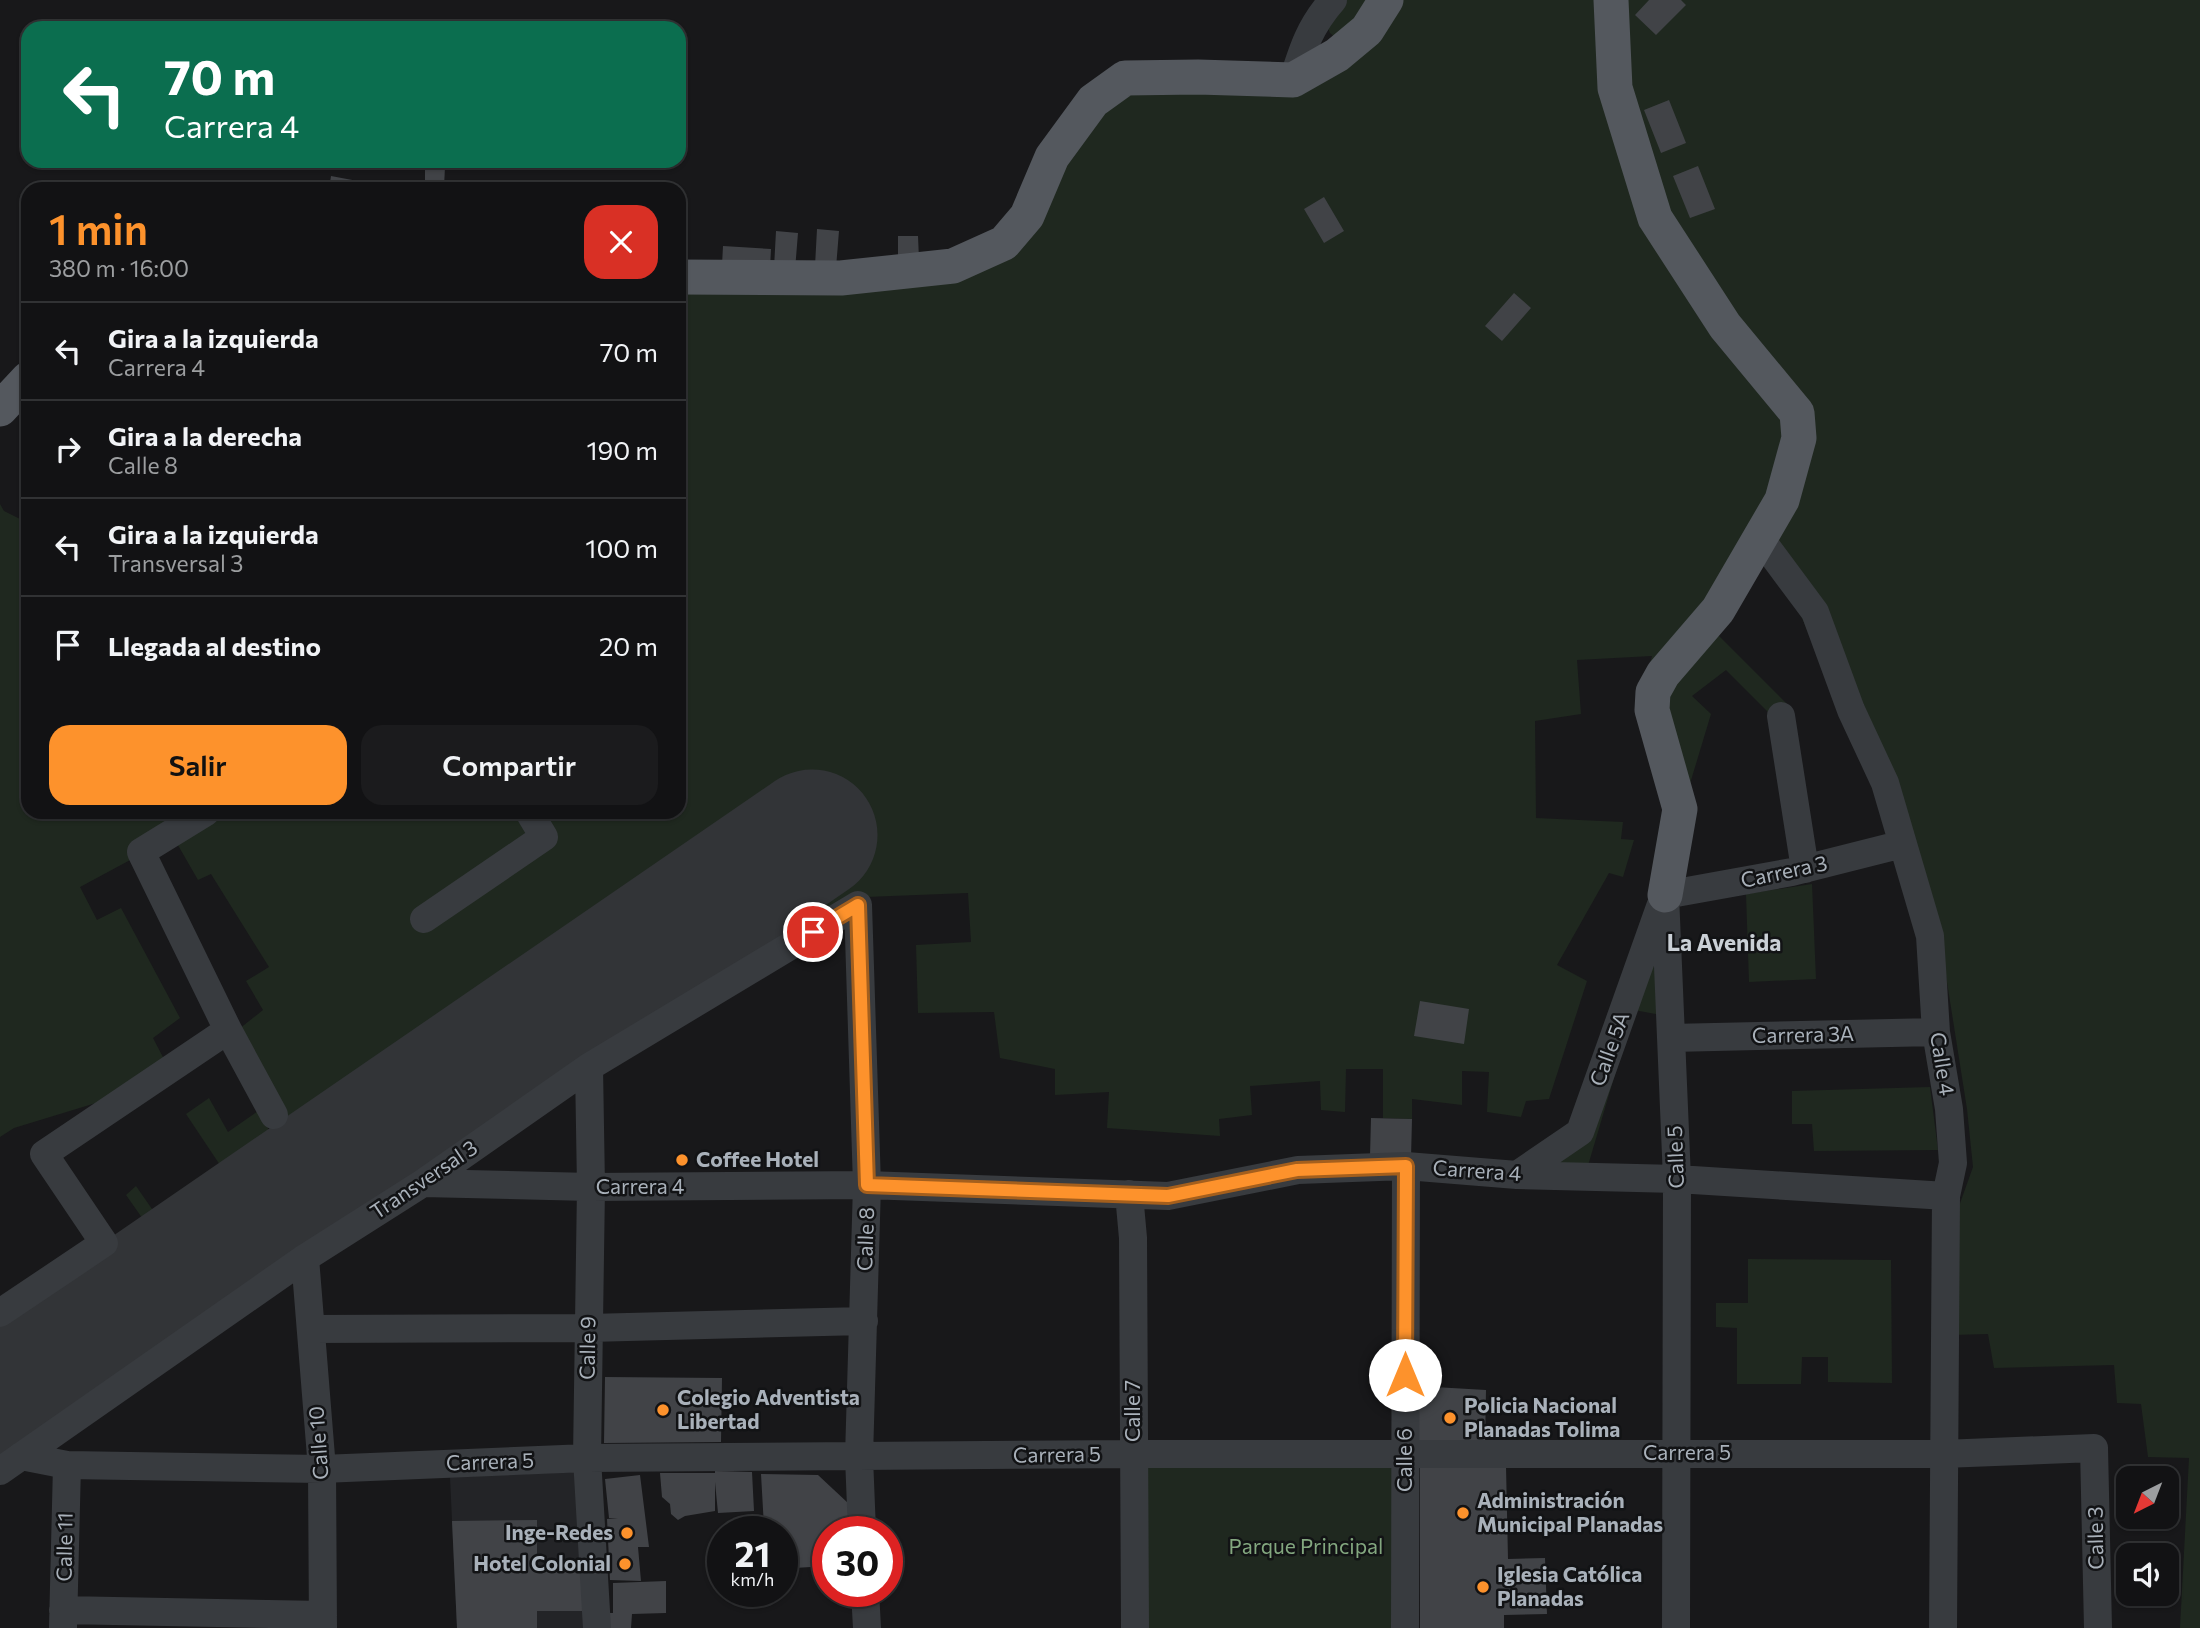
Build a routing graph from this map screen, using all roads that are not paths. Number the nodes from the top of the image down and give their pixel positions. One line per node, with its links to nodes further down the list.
1 (1333, 0): 4 (street)
2 (1386, 0): 4 (main road)
3 (1611, 0): 8 (main road)
4 (1293, 80): 5 (main road)
5 (686, 277)
6 (21, 386): 7 (main road)
7 (0, 409)
8 (1760, 538): 12 (street, Calle 4); 14 (main road, Calle 5)
9 (1781, 716): 13 (street)
10 (195, 819): 17 (street)
11 (533, 819): 16 (street)
12 (1903, 844): 13 (street, Carrera 3); 18 (street, Calle 4)
13 (1805, 869): 14 (street, Carrera 3)
14 (1665, 895): 19 (street, Calle 5); 23 (street, Calle 5A)
15 (858, 905): 20 (street, Transversal 3); 26 (street, Calle 8)
16 (424, 919)
17 (229, 1030): 21 (street); 33 (street)
18 (1936, 1032): 19 (street, Carrera 3A); 30 (street, Calle 4)
19 (1671, 1038): 24 (street, Calle 5)
20 (589, 1068): 25 (street, Transversal 3); 27 (street, Calle 9)
21 (274, 1115)
22 (1406, 1166): 23 (street, Carrera 4); 29 (street, Carrera 4); 40 (street, Calle 6)
23 (1517, 1175): 24 (street, Carrera 4)
24 (1677, 1179): 30 (street, Carrera 4); 38 (street, Calle 5)
25 (423, 1183): 27 (street, Carrera 4); 32 (street, Transversal 3)
26 (867, 1185): 27 (street, Carrera 4); 28 (street, Carrera 4); 34 (street, Calle 8)
27 (592, 1187): 35 (street, Calle 9)
28 (1129, 1194): 29 (street, Carrera 4); 31 (street, Calle 7)
29 (1168, 1196): 31 (street)
30 (1946, 1196): 41 (street, Calle 4)
31 (1133, 1238): 39 (street, Calle 7)
32 (305, 1258): 36 (street, Calle 10); 44 (street, Transversal 3)
33 (0, 1313)
34 (864, 1321): 35 (street); 42 (street, Calle 8)
35 (589, 1328): 36 (street); 43 (street, Calle 9)
36 (311, 1329): 46 (street, Calle 10)
37 (2094, 1448): 41 (street, Carrera 5); 57 (street, Calle 3)
38 (1675, 1452): 40 (street, Carrera 5); 41 (street, Carrera 5); 55 (street, Calle 5)
39 (1133, 1454): 40 (street, Carrera 5); 42 (street, Carrera 5); 53 (street, Calle 7)
40 (1405, 1454): 54 (street, Calle 6)
41 (1943, 1454): 56 (street, Calle 4)
42 (859, 1457): 43 (street, Carrera 5); 47 (street, Calle 8)
43 (587, 1458): 46 (street, Carrera 5); 51 (street, Calle 9)
44 (10, 1464): 45 (street, Carrera 5)
45 (67, 1465): 46 (street, Carrera 5); 49 (street, Calle 11)
46 (322, 1469): 50 (street, Calle 10)
47 (861, 1516)
48 (866, 1607): 52 (street)
49 (63, 1619): 50 (street)
50 (323, 1621)
51 (597, 1628)
52 (867, 1628)
53 (1135, 1628)
54 (1405, 1628)
55 (1676, 1628)
56 (1943, 1628)
57 (2098, 1628)

